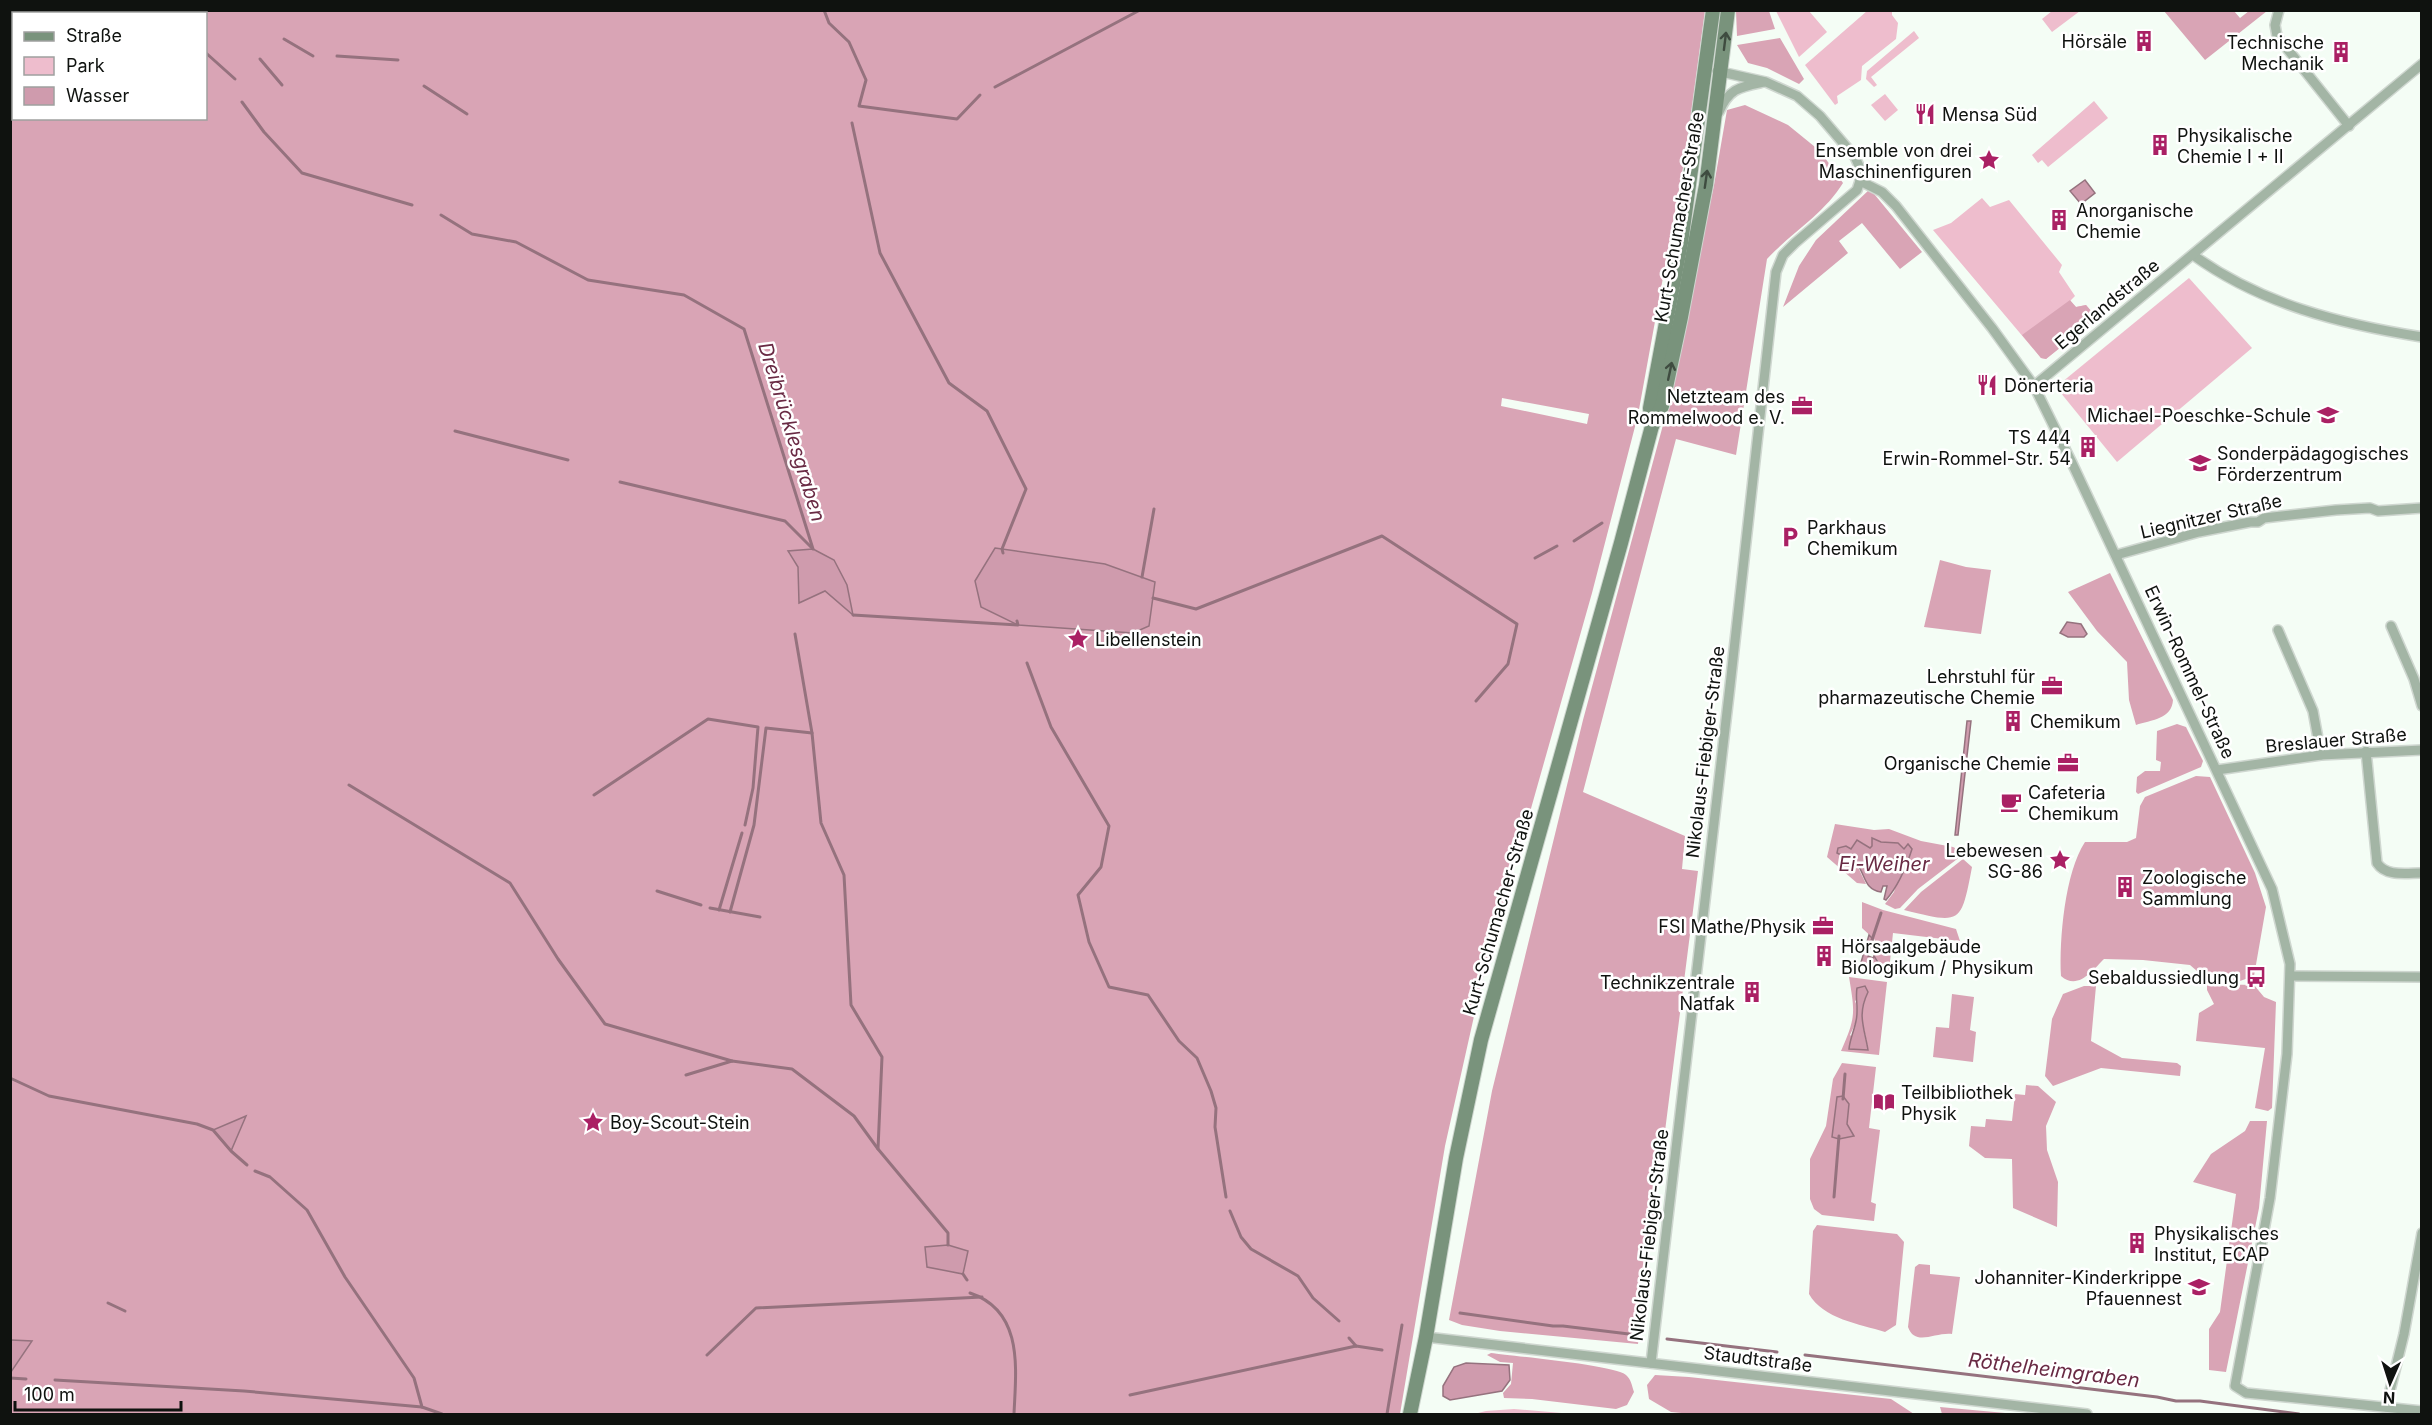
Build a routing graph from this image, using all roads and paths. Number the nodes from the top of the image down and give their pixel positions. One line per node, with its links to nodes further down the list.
1 (1713, 10): 5 (main road, Kurt-Schumacher-Straße)
2 (1728, 10): 6 (main road, Kurt-Schumacher-Straße, one-way to 2)
3 (2279, 10): 8 (street)
4 (2421, 64): 8 (street, Egerlandstraße)
5 (1705, 70): 6 (street); 14 (main road, Kurt-Schumacher-Straße)
6 (1721, 72): 7 (street); 9 (main road, Kurt-Schumacher-Straße)
7 (1766, 82): 9 (street); 10 (street)
8 (2349, 126): 11 (street, Egerlandstraße)
9 (1713, 128): 14 (main road, Kurt-Schumacher-Straße, one-way to 9)
10 (1860, 181): 13 (street, Erwin-Rommel-Straße); 29 (street, Nikolaus-Fiebiger-Straße)
11 (2193, 255): 12 (street); 13 (street, Egerlandstraße)
12 (2421, 337)
13 (2034, 386): 16 (street, Erwin-Rommel-Straße)
14 (1652, 426): 28 (main road, Kurt-Schumacher-Straße)
15 (2421, 508): 16 (street, Liegnitzer Straße)
16 (2116, 555): 23 (street, Erwin-Rommel-Straße)
17 (2391, 626): 19 (street)
18 (2278, 630): 22 (street)
19 (2421, 706)
20 (2421, 750): 21 (street, Breslauer Straße)
21 (2366, 751): 22 (street, Breslauer Straße); 24 (street)
22 (2321, 755): 23 (street, Breslauer Straße)
23 (2217, 770): 25 (street, Erwin-Rommel-Straße)
24 (2421, 873)
25 (2291, 976): 26 (street); 30 (street, Erwin-Rommel-Straße)
26 (2421, 977)
27 (2421, 1233): 30 (street)
28 (1426, 1337): 29 (street, Staudtstraße); 32 (main road, Kurt-Schumacher-Straße)
29 (1651, 1363): 33 (street, Staudtstraße)
30 (2386, 1407): 31 (street)
31 (2421, 1411)
32 (1410, 1414)
33 (2086, 1414)

